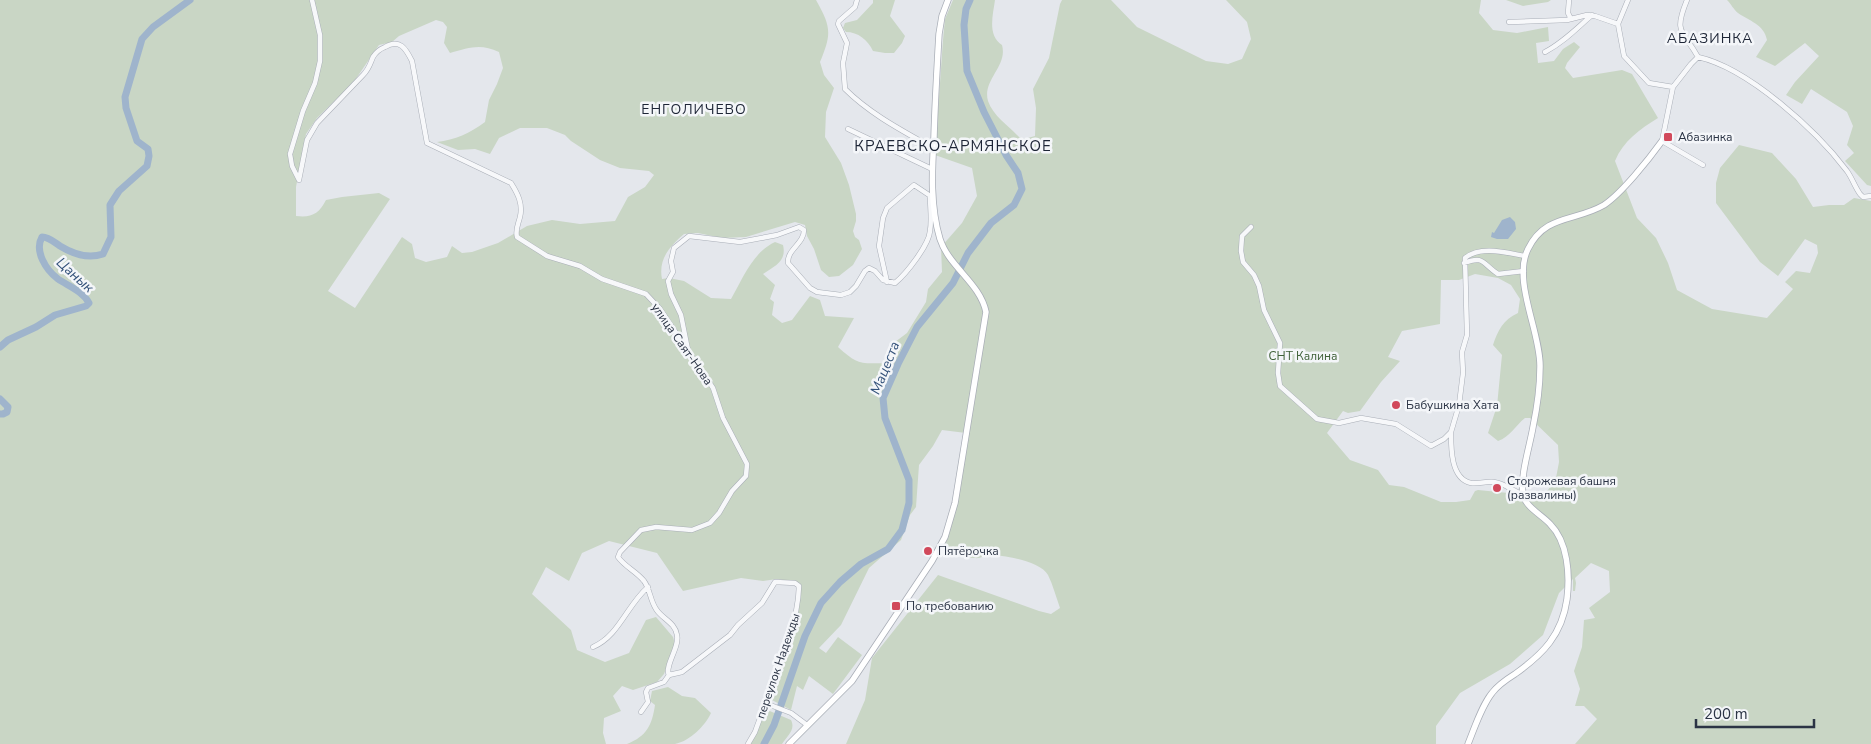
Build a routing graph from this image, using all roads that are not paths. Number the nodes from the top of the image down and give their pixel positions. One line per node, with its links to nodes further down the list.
1 (312, 0): 28 (street, улица Саят-Нова)
2 (857, 0): 18 (street)
3 (948, 0): 18 (street)
4 (1570, 0): 8 (street)
5 (1628, 0): 12 (street)
6 (1688, 0): 14 (street)
7 (1562, 11): 8 (street)
8 (1568, 13): 10 (street)
9 (1592, 15): 10 (street); 12 (street); 13 (street)
10 (1571, 19): 11 (street)
11 (1509, 22)
12 (1618, 24): 15 (street)
13 (1545, 52)
14 (1698, 57): 15 (street); 22 (street)
15 (1673, 87): 17 (street)
16 (848, 129): 20 (street)
17 (1662, 141): 19 (street); 24 (street)
18 (933, 148): 20 (street)
19 (1703, 165)
20 (932, 169): 21 (street)
21 (932, 196): 27 (street); 27 (street); 38 (street)
22 (1871, 196)
23 (1251, 227): 30 (street)
24 (1525, 256): 25 (street); 26 (street)
25 (1464, 263): 26 (street); 29 (street)
26 (1524, 271): 32 (street)
27 (887, 282): 28 (street)
28 (688, 352): 33 (street, улица Саят-Нова)
29 (1451, 432): 30 (street); 31 (street)
30 (1444, 439): 31 (street)
31 (1451, 441): 32 (street)
32 (1523, 494): 41 (street)
33 (648, 587): 34 (street); 35 (street, улица Саят-Нова)
34 (593, 646)
35 (669, 675): 36 (street, переулок Надежды); 37 (street)
36 (765, 703): 38 (street); 39 (street, переулок Надежды)
37 (641, 712)
38 (807, 725): 40 (street)
39 (748, 744)
40 (789, 744)
41 (1468, 744)

